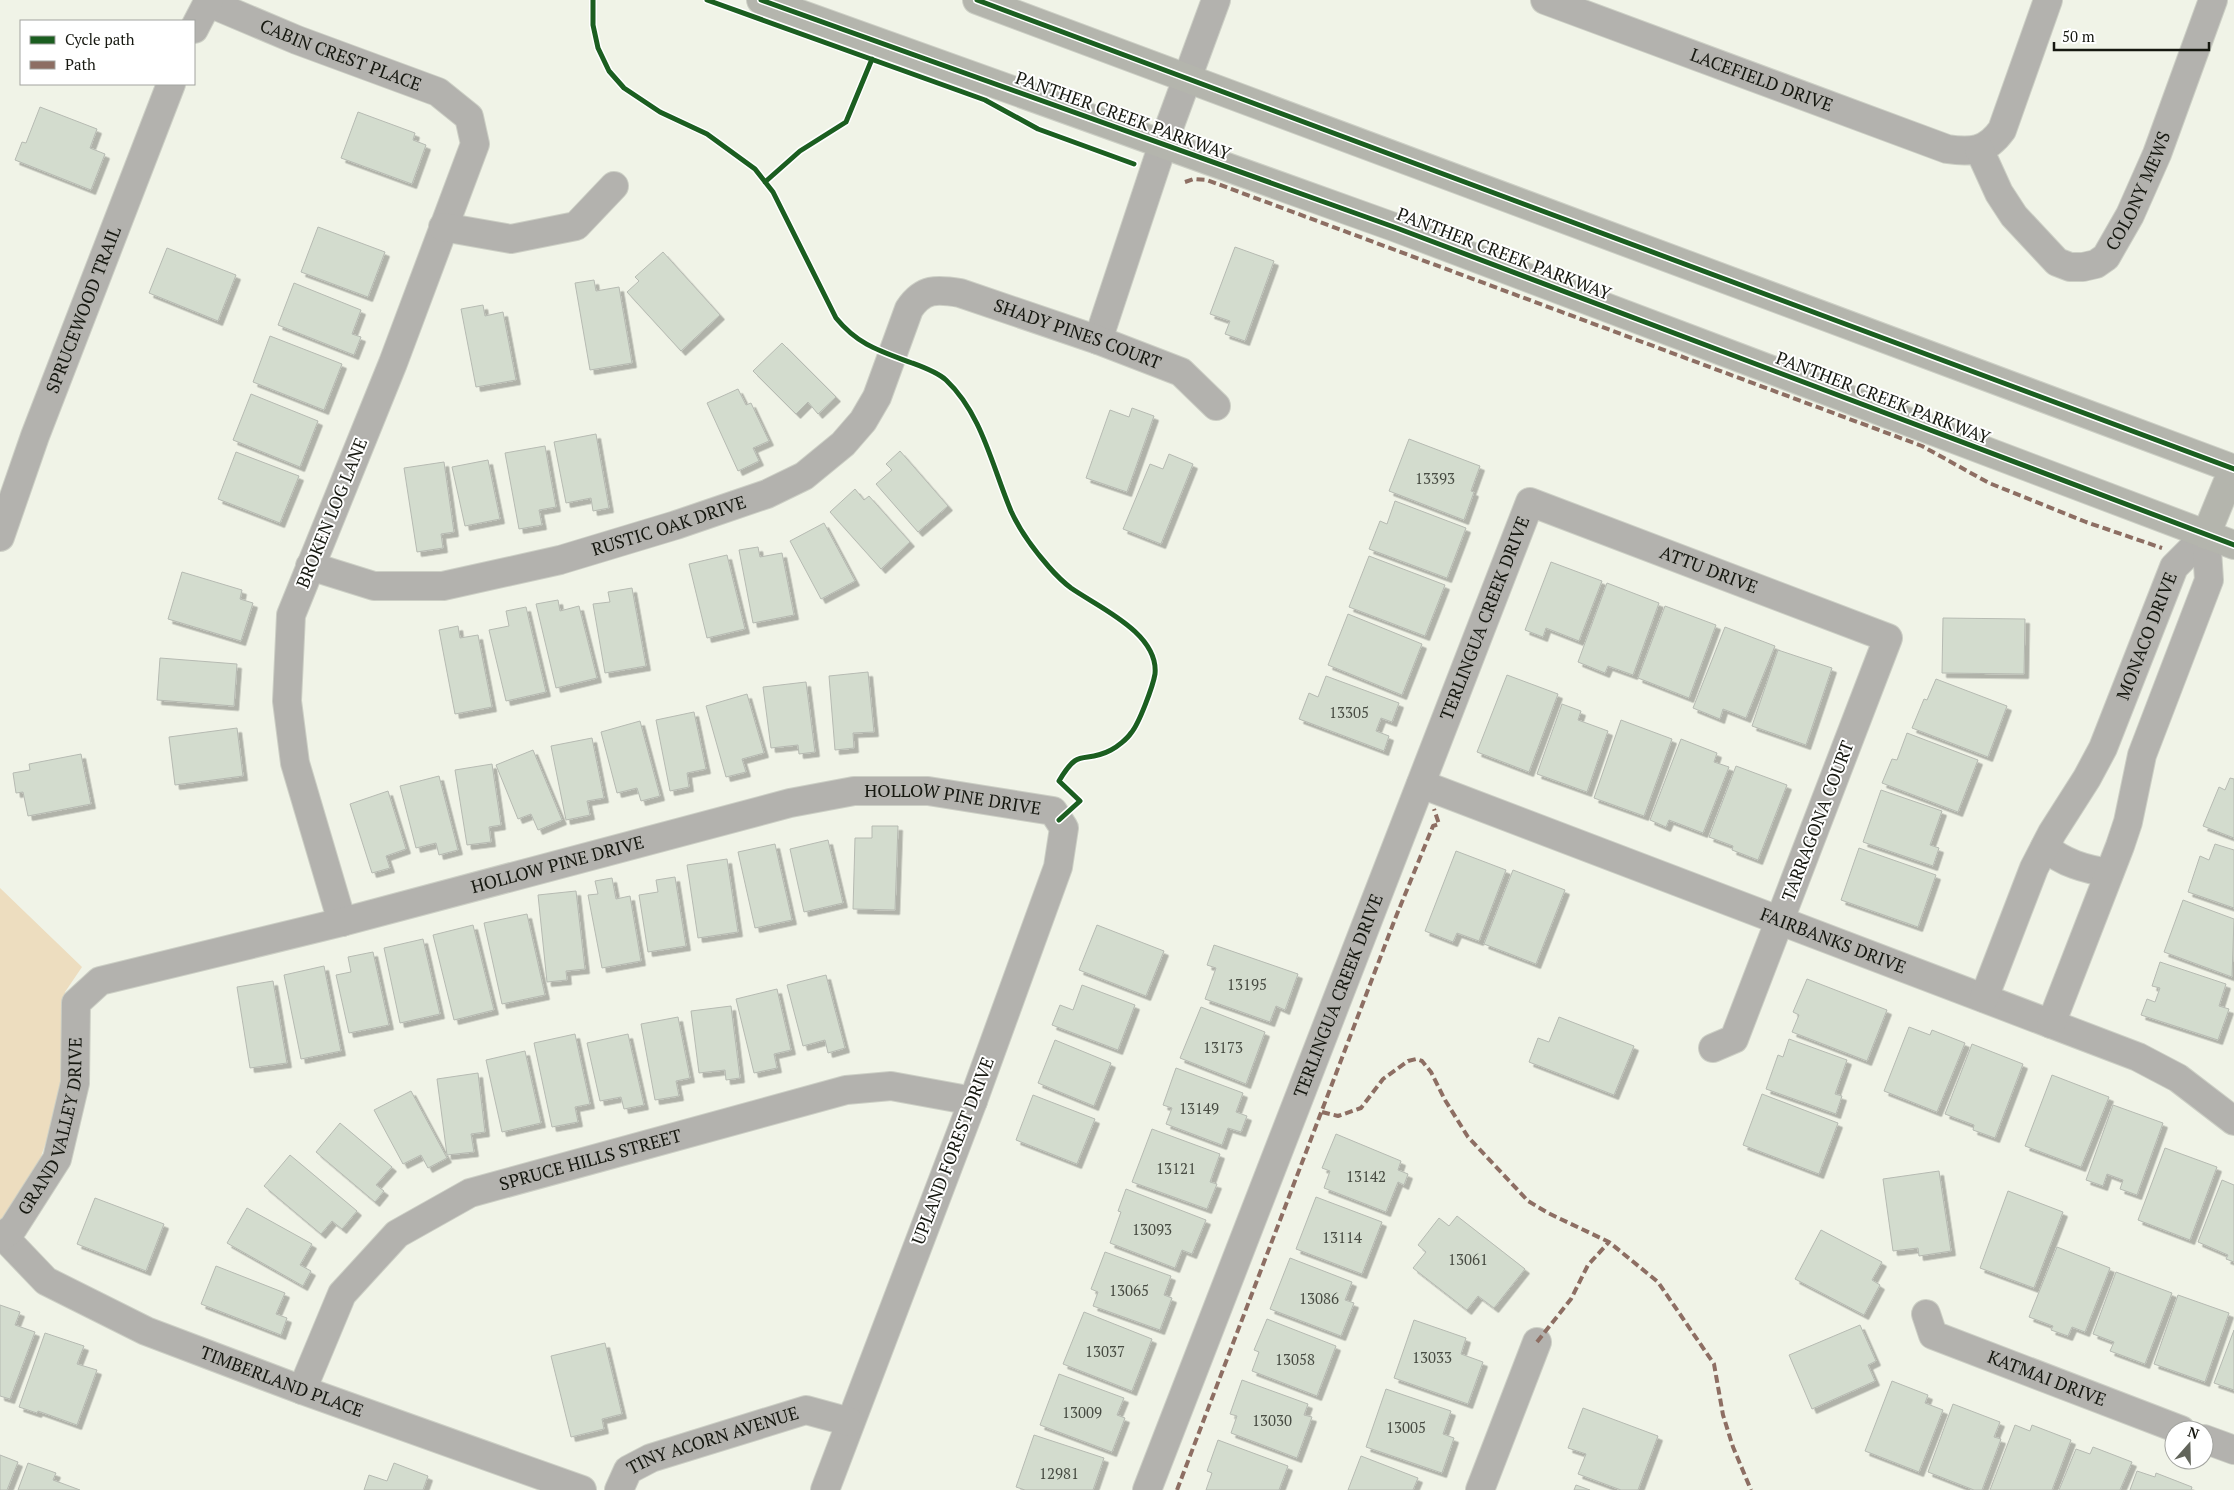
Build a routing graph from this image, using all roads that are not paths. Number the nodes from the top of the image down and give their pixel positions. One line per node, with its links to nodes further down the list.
1 (760, 0): 8 (main road, PANTHER CREEK PARKWAY)
2 (977, 0): 10 (main road)
3 (1216, 0): 10 (street)
4 (1545, 0): 14 (street, LACEFIELD DRIVE)
5 (2048, 0): 14 (street)
6 (2213, 0): 14 (street, COLONY MEWS)
7 (208, 1): 9 (street); 12 (street, CABIN CREST PLACE)
8 (801, 7): 13 (main road, PANTHER CREEK PARKWAY)
9 (195, 27)
10 (1187, 78): 13 (street); 20 (main road)
11 (171, 85): 23 (street, SPRUCEWOOD TRAIL)
12 (469, 117): 16 (street, BROKEN LOG LANE)
13 (1163, 144): 18 (street); 22 (main road, PANTHER CREEK PARKWAY)
14 (1980, 149)
15 (614, 186): 16 (street)
16 (443, 227): 25 (street, BROKEN LOG LANE)
17 (924, 293): 18 (street, SHADY PINES COURT); 25 (street, RUSTIC OAK DRIVE)
18 (1098, 340): 19 (street, SHADY PINES COURT)
19 (1216, 406)
20 (2234, 468): 22 (main road)
21 (1530, 502): 26 (street, ATTU DRIVE); 27 (street, TERLINGUA CREEK DRIVE)
22 (2206, 535): 24 (main road, PANTHER CREEK PARKWAY); 29 (street, MONACO DRIVE); 30 (street)
23 (0, 537)
24 (2234, 545)
25 (310, 566): 32 (street, BROKEN LOG LANE)
26 (1888, 638): 31 (street, TARRAGONA COURT)
27 (1421, 784): 31 (street, FAIRBANKS DRIVE); 50 (street, TERLINGUA CREEK DRIVE)
28 (1052, 811): 32 (street, HOLLOW PINE DRIVE); 37 (street, UPLAND FOREST DRIVE)
29 (2045, 847): 30 (street); 33 (street, MONACO DRIVE)
30 (2109, 873): 35 (street)
31 (1780, 920): 33 (street, FAIRBANKS DRIVE); 36 (street, TARRAGONA COURT)
32 (342, 922): 34 (street, HOLLOW PINE DRIVE)
33 (1984, 998): 35 (street, FAIRBANKS DRIVE)
34 (76, 1003): 39 (street, GRAND VALLEY DRIVE)
35 (2051, 1024): 38 (street, FAIRBANKS DRIVE)
36 (1713, 1048)
37 (973, 1102): 42 (street, SPRUCE HILLS STREET); 43 (street, UPLAND FOREST DRIVE)
38 (2231, 1113)
39 (2, 1237): 42 (street, TIMBERLAND PLACE)
40 (1926, 1314): 44 (street, KATMAI DRIVE)
41 (1537, 1342): 51 (street)
42 (302, 1390): 47 (street, TIMBERLAND PLACE)
43 (850, 1422): 48 (street, TINY ACORN AVENUE); 49 (street, UPLAND FOREST DRIVE)
44 (2164, 1423)
45 (2214, 1443): 46 (street)
46 (2234, 1450)
47 (582, 1490)
48 (619, 1490)
49 (825, 1490)
50 (1147, 1490)
51 (1480, 1490)

